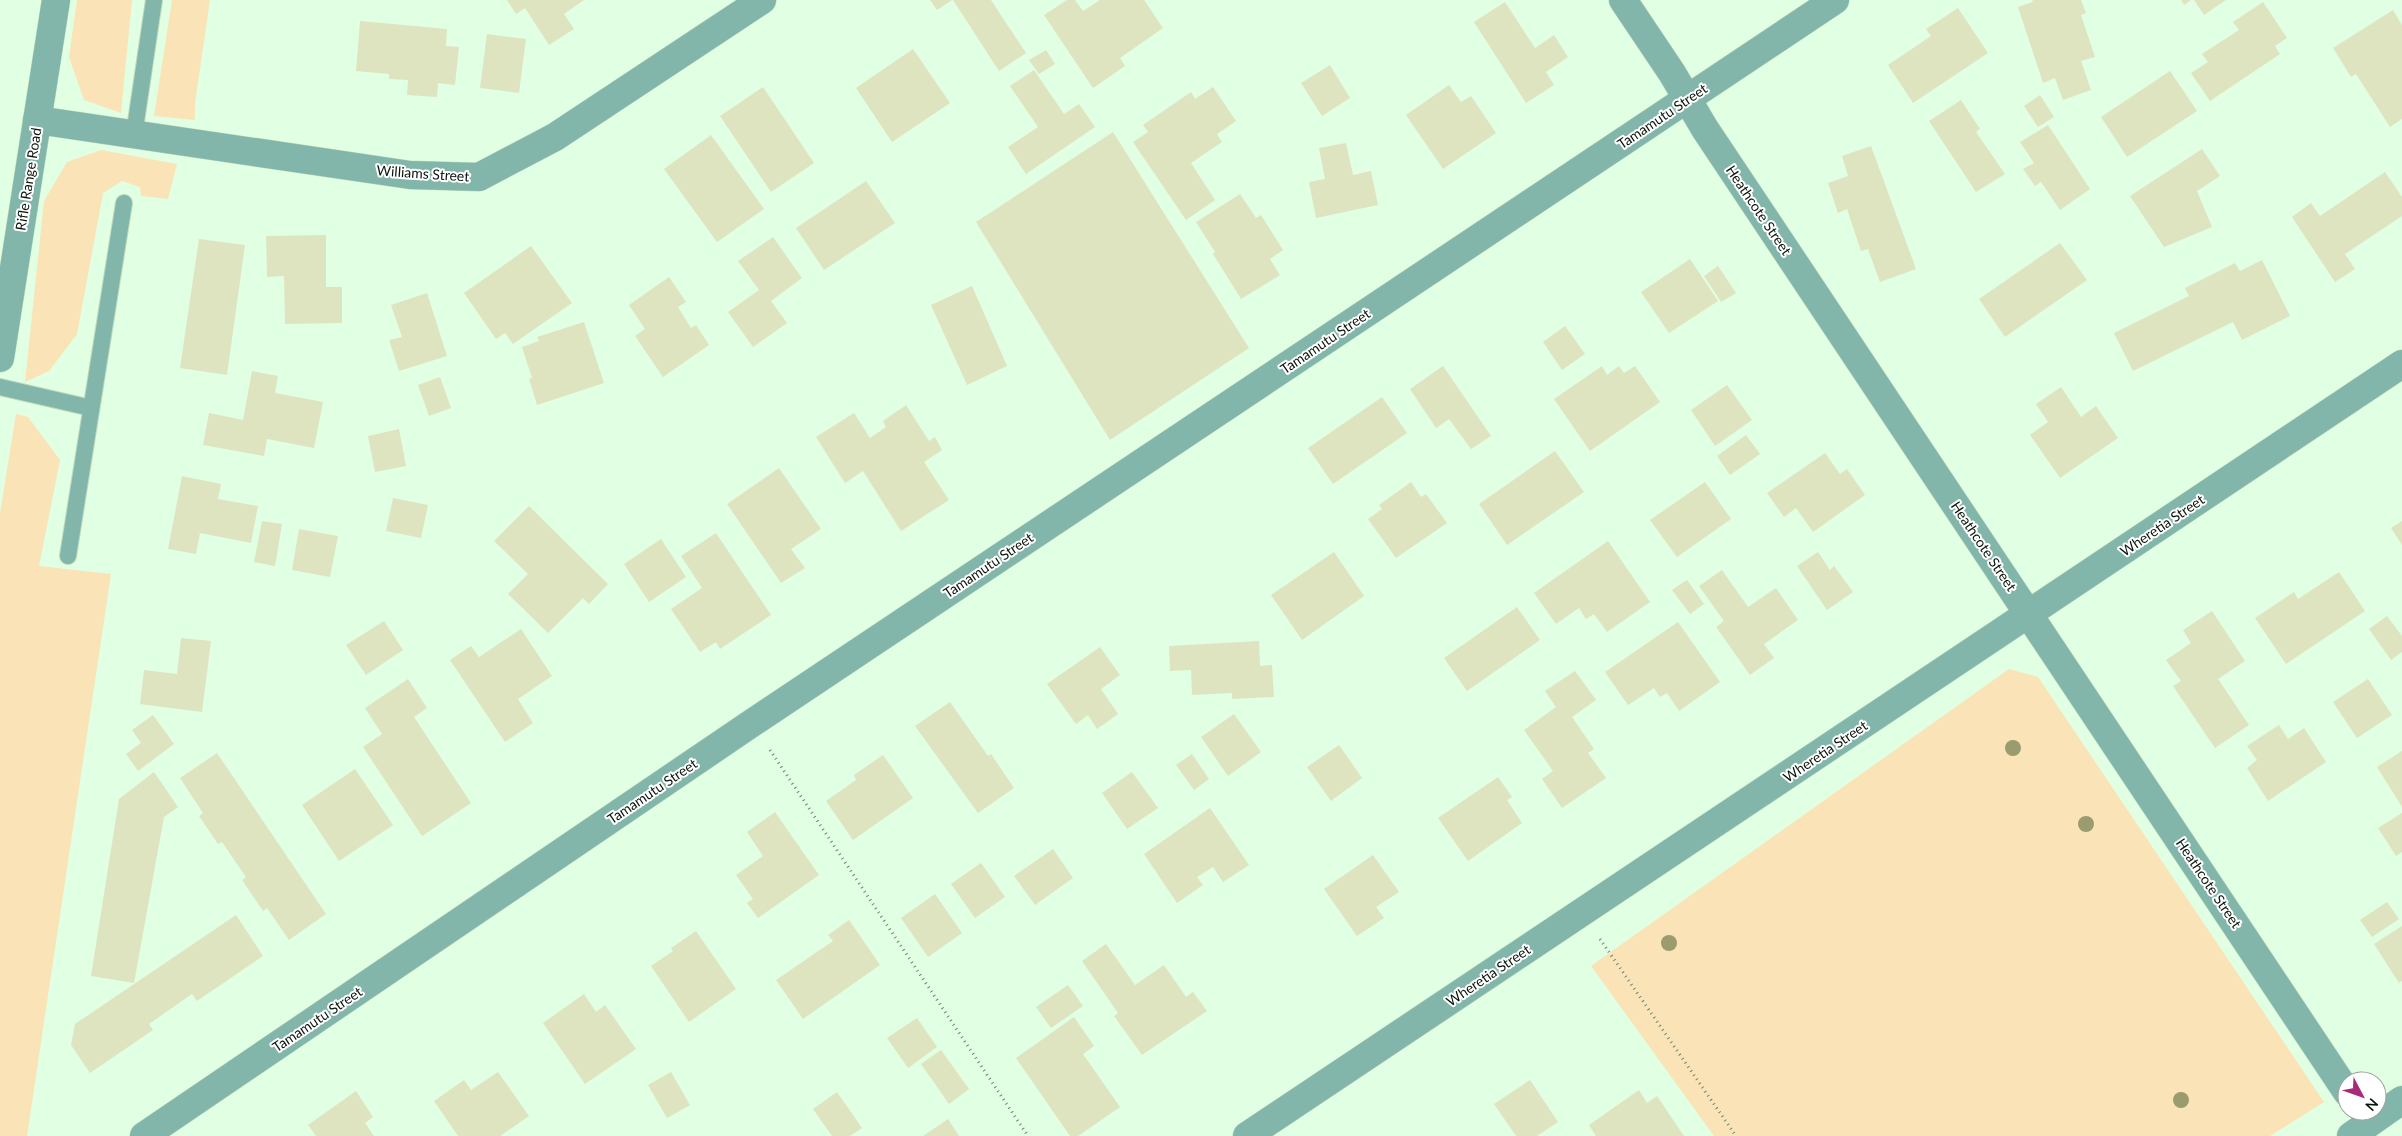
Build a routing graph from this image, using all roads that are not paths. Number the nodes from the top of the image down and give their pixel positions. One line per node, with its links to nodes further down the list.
1 (56, 0): 7 (street, Rifle Range Road)
2 (154, 0): 8 (lane)
3 (762, 0): 8 (street, Williams Street)
4 (1623, 0): 6 (street, Heathcote Street)
5 (1836, 0): 6 (street, Tamamutu Street)
6 (1687, 99): 15 (street, Heathcote Street); 19 (street, Tamamutu Street)
7 (38, 120): 8 (street, Williams Street); 10 (street, Rifle Range Road)
8 (134, 135)
9 (124, 203): 13 (lane)
10 (0, 358)
11 (2402, 364): 15 (street, Wheretia Street)
12 (0, 387): 13 (lane)
13 (91, 408): 14 (lane)
14 (68, 556)
15 (2029, 613): 16 (street, Heathcote Street); 20 (street, Wheretia Street)
16 (2337, 1077)
17 (2402, 1100): 18 (street)
18 (2364, 1127)
19 (144, 1136)
20 (1248, 1136)

